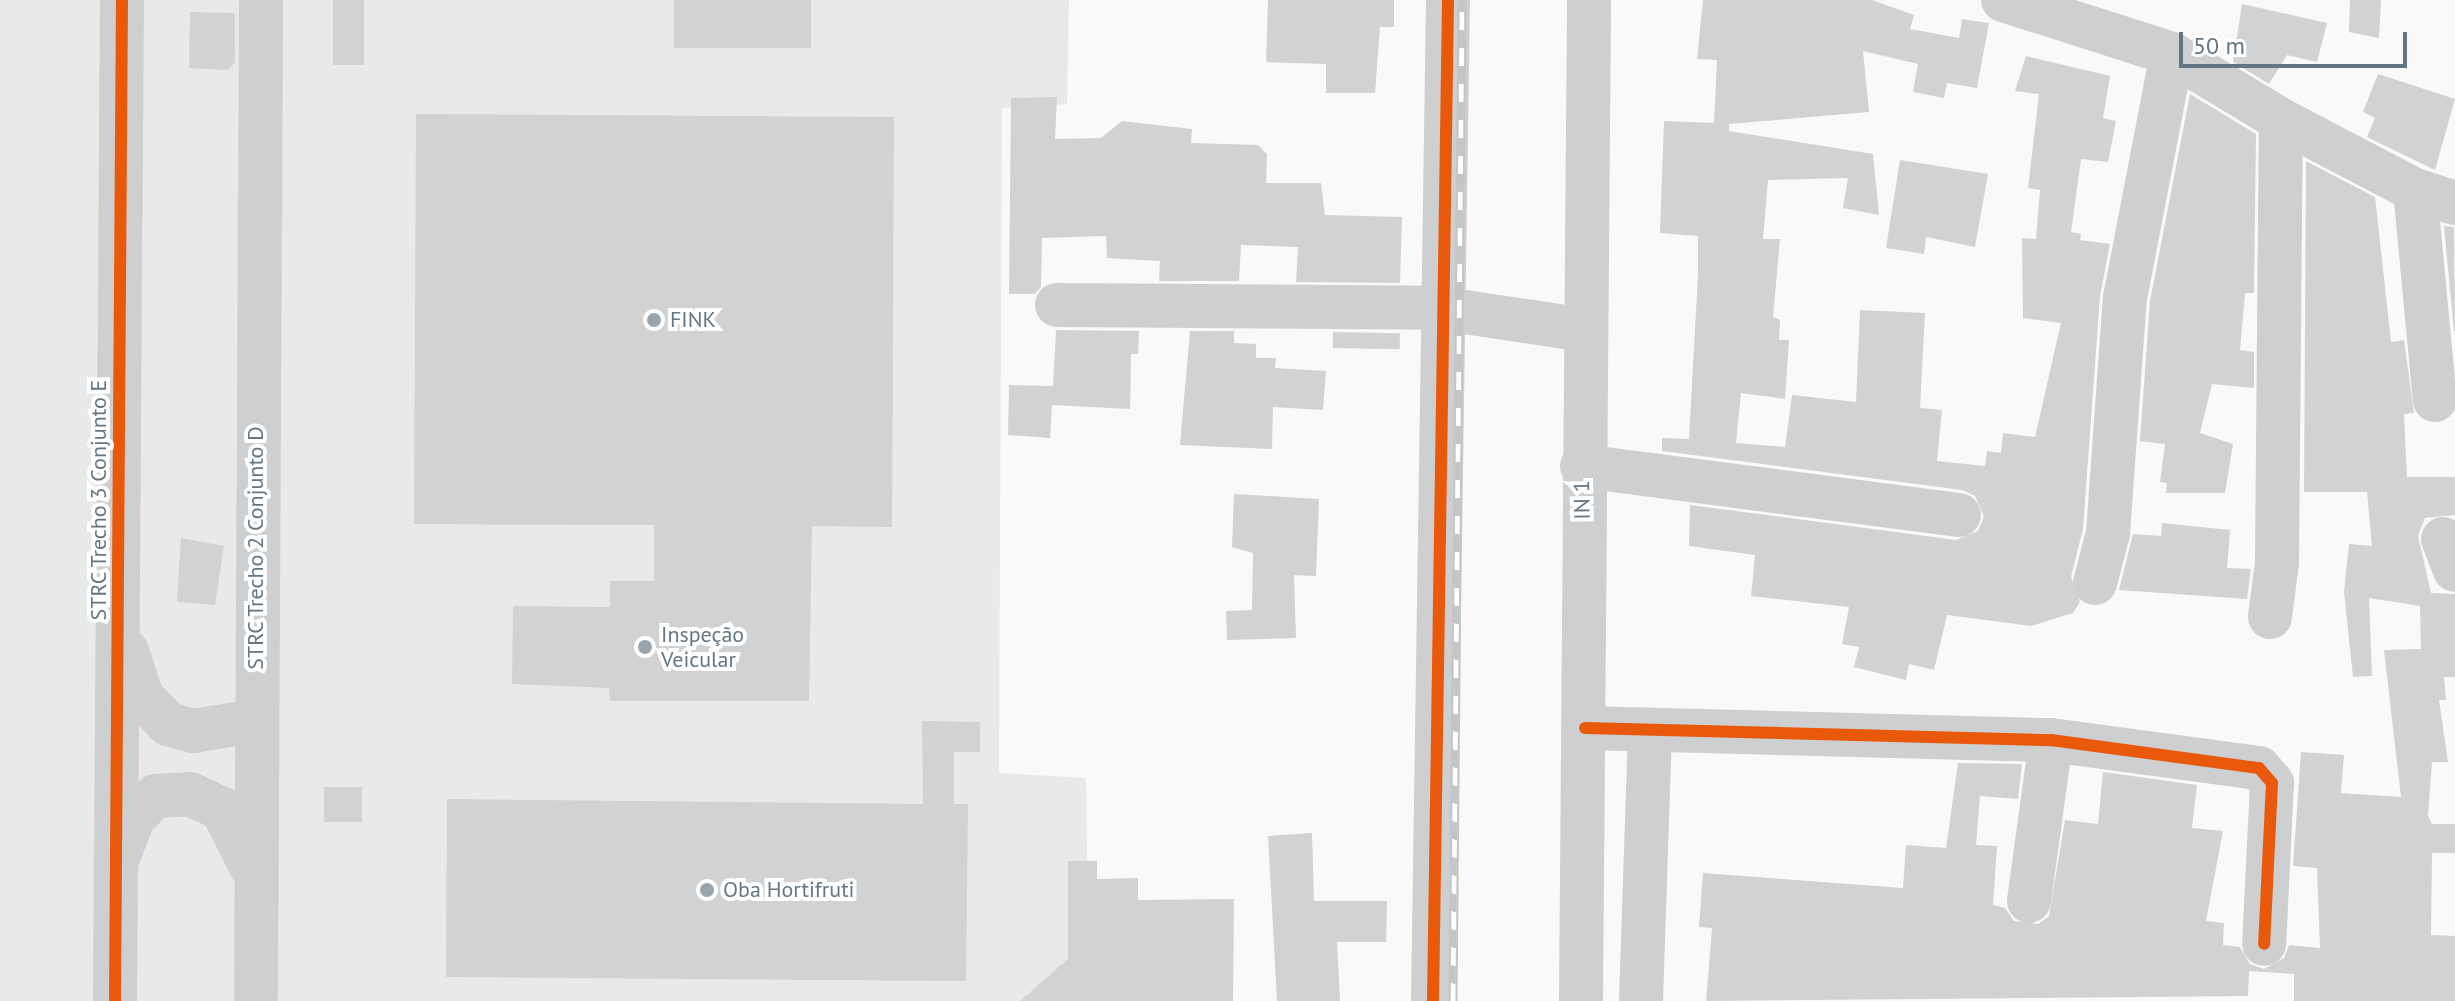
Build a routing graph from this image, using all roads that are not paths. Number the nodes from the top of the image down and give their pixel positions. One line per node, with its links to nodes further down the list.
1 (122, 0): 17 (street, STRC Trecho 3 Conjunto E)
2 (261, 0): 18 (street, STRC Trecho 2 Conjunto D)
3 (1448, 0): 10 (street)
4 (1589, 0): 11 (street, IN 1)
5 (2003, 0): 6 (street)
6 (2172, 54): 7 (street); 15 (street)
7 (2281, 120): 8 (street); 16 (street)
8 (2435, 196): 12 (street)
9 (1057, 305): 10 (street)
10 (1439, 308): 11 (street); 28 (street)
11 (1584, 330): 13 (street, IN 1)
12 (2435, 400)
13 (1582, 466): 14 (street); 19 (street, IN 1)
14 (1959, 515)
15 (2095, 583)
16 (2270, 617)
17 (119, 625): 18 (street); 22 (street, STRC Trecho 3 Conjunto E)
18 (255, 721): 23 (street, STRC Trecho 2 Conjunto D)
19 (1585, 728): 20 (street); 29 (street, IN 1)
20 (1650, 730): 21 (street); 30 (street)
21 (2051, 740): 24 (street); 25 (street)
22 (116, 861): 23 (street); 26 (street, STRC Trecho 3 Conjunto E)
23 (255, 879): 27 (street, STRC Trecho 2 Conjunto D)
24 (2029, 901)
25 (2264, 944)
26 (115, 1001)
27 (256, 1001)
28 (1433, 1001)
29 (1581, 1001)
30 (1641, 1001)

